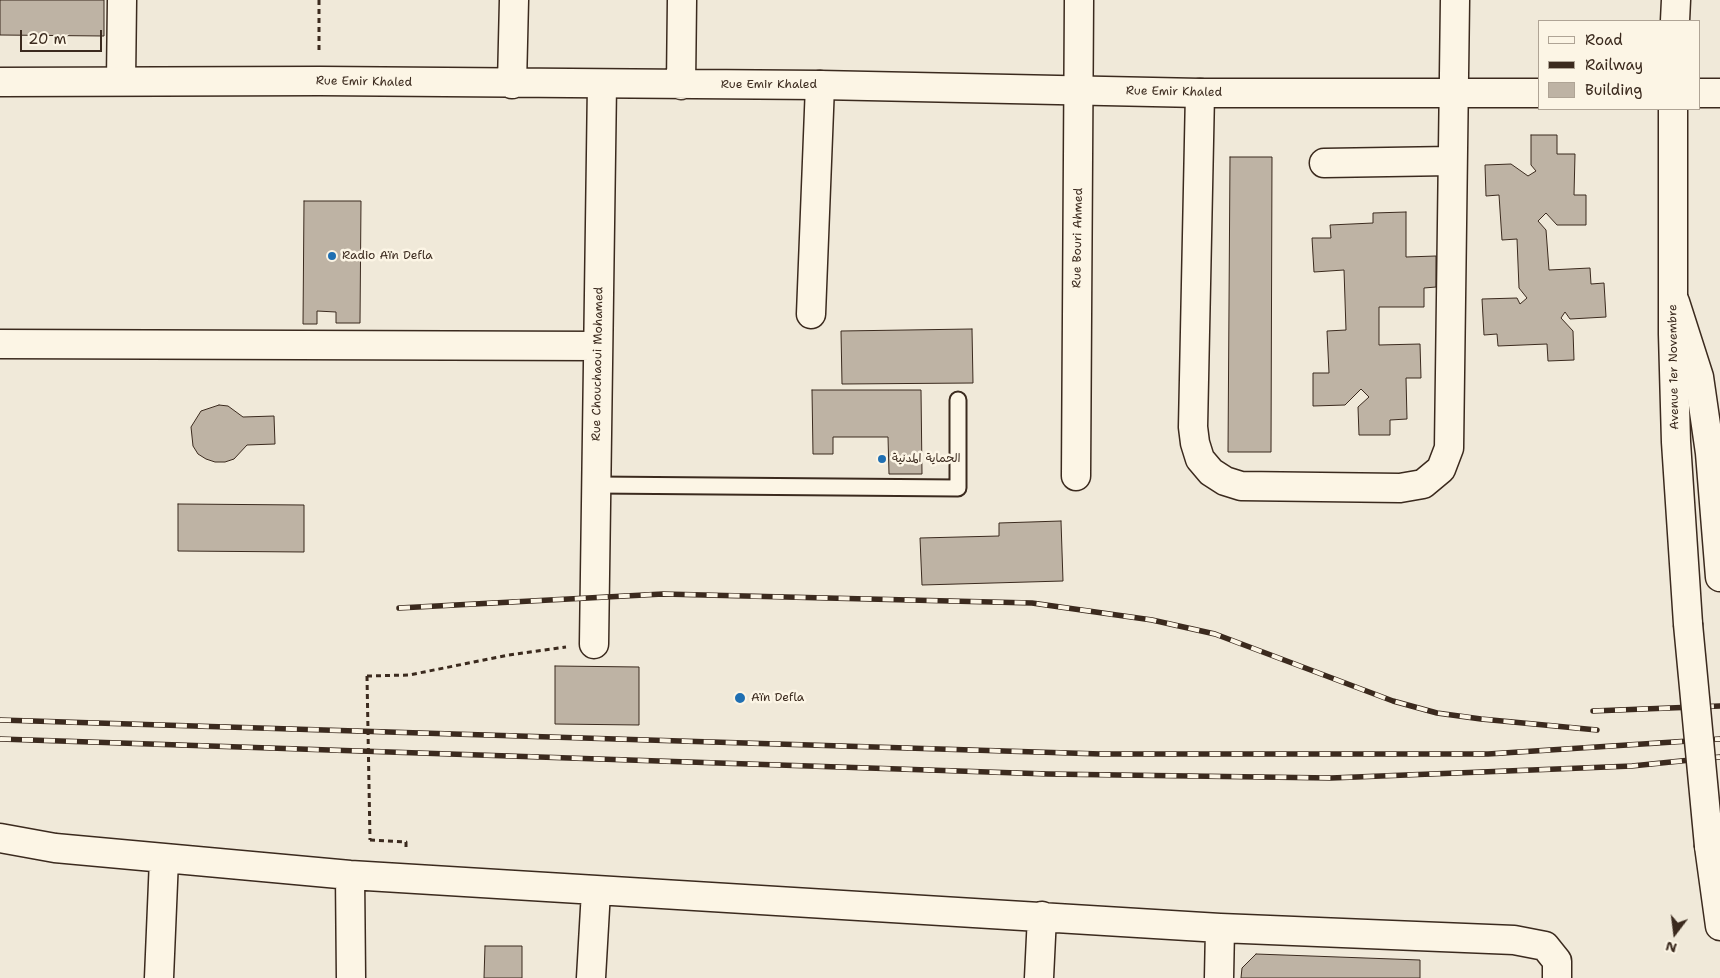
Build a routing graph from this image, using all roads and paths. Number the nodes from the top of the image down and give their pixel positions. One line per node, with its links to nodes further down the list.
1 (122, 0): 9 (street)
2 (319, 0): 10 (path)
3 (514, 0): 12 (street)
4 (682, 0): 14 (street)
5 (1079, 0): 16 (street, Rue Bouri Ahmed)
6 (1455, 0): 18 (street)
7 (1676, 0): 8 (street)
8 (1676, 20)
9 (121, 81): 10 (street, Rue Emir Khaled); 11 (street, Rue Emir Khaled)
10 (320, 81): 12 (street, Rue Emir Khaled)
11 (0, 82)
12 (512, 84): 13 (street, Rue Emir Khaled)
13 (602, 84): 14 (street, Rue Emir Khaled); 28 (street, Rue Chouchaoui Mohamed)
14 (681, 85): 15 (street, Rue Emir Khaled)
15 (820, 86): 16 (street, Rue Emir Khaled); 26 (street)
16 (1080, 91): 17 (street, Rue Emir Khaled); 31 (street, Rue Bouri Ahmed)
17 (1200, 93): 18 (street, Rue Emir Khaled); 23 (street)
18 (1454, 93): 19 (street, Rue Emir Khaled); 23 (street)
19 (1538, 93)
20 (1700, 93): 21 (street)
21 (1720, 93)
22 (1673, 110): 25 (street, Avenue 1er Novembre)
23 (1452, 161): 24 (street)
24 (1324, 163)
25 (1673, 294): 30 (street); 41 (street, Avenue 1er Novembre, bridge)
26 (811, 314)
27 (0, 344): 28 (street)
28 (598, 346): 32 (street, Rue Chouchaoui Mohamed)
29 (958, 400): 32 (lane)
30 (1715, 456): 33 (street)
31 (1076, 476)
32 (596, 485): 34 (street, Rue Chouchaoui Mohamed)
33 (1720, 577)
34 (594, 644): 36 (path, bridge)
35 (0, 838): 37 (street)
36 (406, 842)
37 (164, 859): 38 (street); 43 (street)
38 (350, 875): 39 (street); 44 (street)
39 (596, 891): 40 (street); 45 (street)
40 (1042, 916): 42 (street); 46 (street)
41 (1720, 926)
42 (1220, 928): 47 (street); 48 (street)
43 (160, 978)
44 (351, 978)
45 (591, 978)
46 (1039, 978)
47 (1219, 978)
48 (1558, 978)

